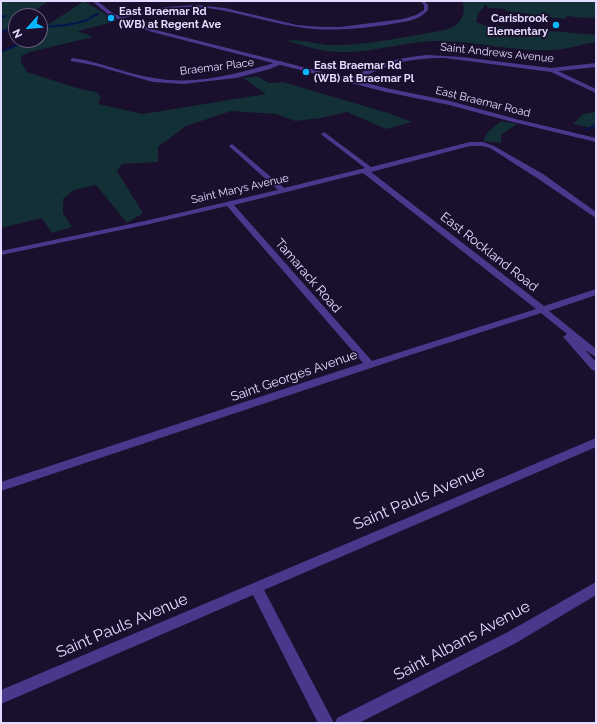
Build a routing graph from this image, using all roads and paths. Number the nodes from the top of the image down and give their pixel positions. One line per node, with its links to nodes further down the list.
1 (94, 1): 3 (street, East Braemar Road)
2 (422, 1): 3 (street)
3 (118, 18): 5 (street, East Braemar Road)
4 (73, 60): 8 (street, Braemar Place)
5 (281, 63): 8 (street, Braemar Place); 9 (street, East Braemar Road)
6 (596, 65): 7 (street, Saint Andrews Avenue)
7 (550, 70): 9 (street, Saint Andrews Avenue); 12 (street)
8 (154, 80): 11 (street)
9 (353, 80): 10 (street, East Braemar Road)
10 (366, 83): 14 (street, East Braemar Road); 15 (street, East Braemar Road)
11 (146, 85)
12 (596, 91)
13 (324, 134): 17 (street, East Rockland Road)
14 (596, 136)
15 (596, 140)
16 (232, 146): 18 (street)
17 (368, 171): 18 (street, Saint Marys Avenue); 20 (street, Saint Marys Avenue); 23 (street, East Rockland Road)
18 (283, 191): 19 (street, Saint Marys Avenue)
19 (228, 203): 21 (street, Saint Marys Avenue); 25 (street, Tamarack Road)
20 (596, 216)
21 (1, 253)
22 (596, 292): 23 (street, Saint Georges Avenue)
23 (547, 314): 24 (street, East Rockland Road); 25 (street, Saint Georges Avenue); 26 (street)
24 (596, 354)
25 (370, 365): 28 (street, Saint Georges Avenue)
26 (596, 368)
27 (596, 442): 29 (street, Saint Pauls Avenue)
28 (1, 486)
29 (256, 588): 31 (street, Saint Pauls Avenue); 32 (street)
30 (596, 588): 33 (street, Saint Albans Avenue)
31 (1, 697)
32 (326, 723)
33 (343, 723)

